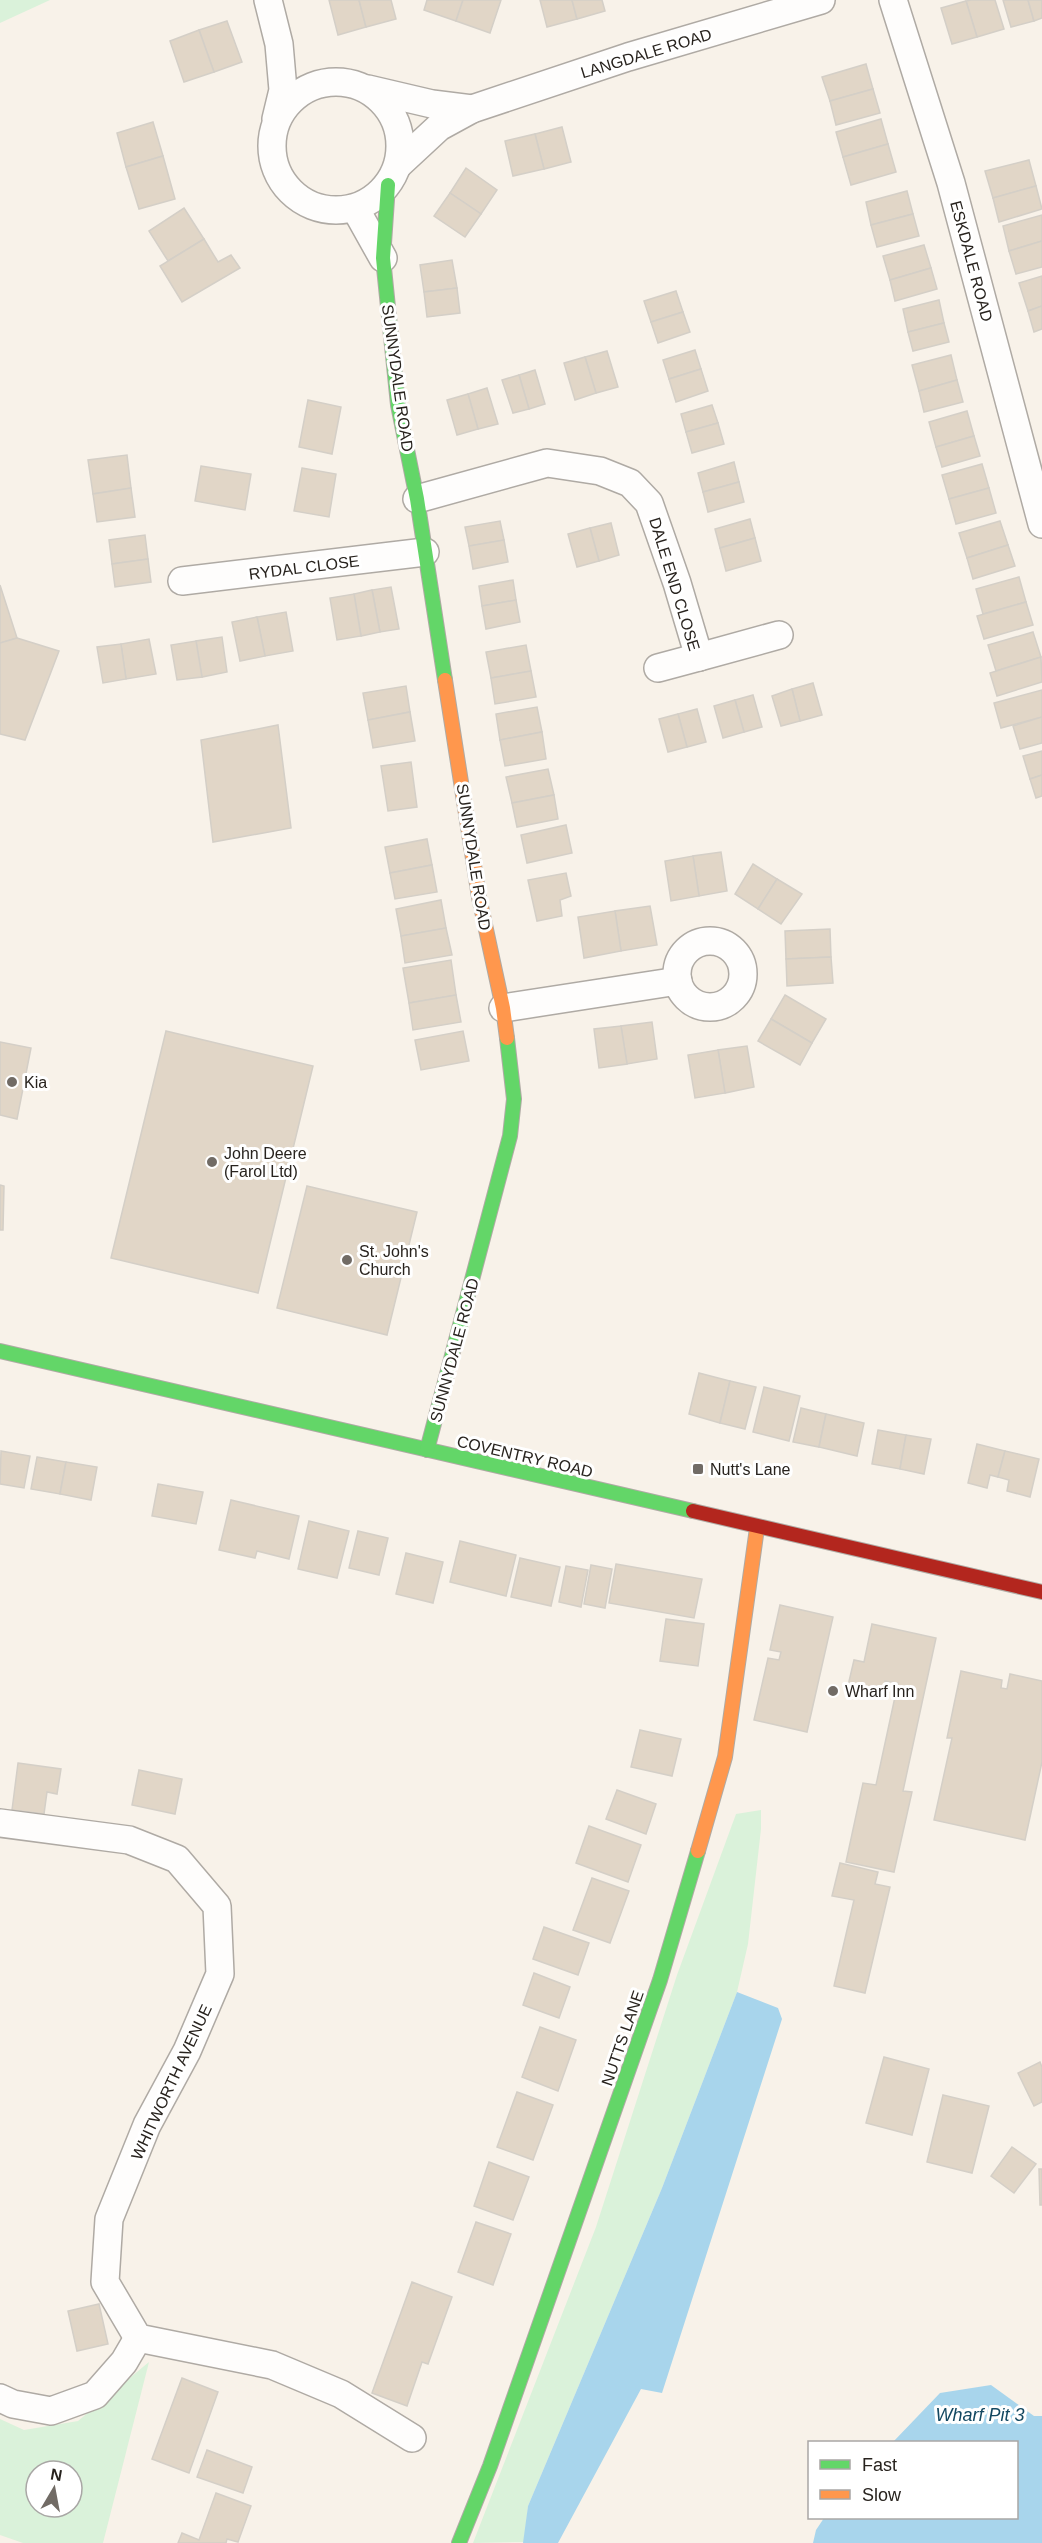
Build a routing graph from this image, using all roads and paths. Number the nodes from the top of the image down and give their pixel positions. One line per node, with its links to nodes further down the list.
1 (268, 0): 4 (street)
2 (820, 0): 7 (street, LANGDALE ROAD)
3 (893, 0): 13 (street, ESKDALE ROAD)
4 (279, 44): 5 (street); 8 (street)
5 (314, 85): 6 (street); 8 (street)
6 (367, 88): 7 (street, LANGDALE ROAD); 9 (street)
7 (472, 108): 9 (street, LANGDALE ROAD)
8 (276, 123): 10 (street)
9 (393, 175): 10 (street); 11 (street, SUNNYDALE ROAD)
10 (355, 208): 11 (street, SUNNYDALE ROAD)
11 (383, 258): 12 (street, SUNNYDALE ROAD)
12 (417, 499): 14 (street, SUNNYDALE ROAD); 17 (street, DALE END CLOSE)
13 (1042, 524)
14 (425, 552): 15 (street, RYDAL CLOSE); 20 (street, SUNNYDALE ROAD)
15 (182, 581)
16 (779, 635): 17 (street)
17 (699, 657): 18 (street, DALE END CLOSE)
18 (658, 668)
19 (678, 981): 20 (street)
20 (503, 1008): 22 (street, SUNNYDALE ROAD)
21 (0, 1351): 22 (street, COVENTRY ROAD)
22 (427, 1450): 23 (street, COVENTRY ROAD)
23 (757, 1528): 24 (street, COVENTRY ROAD); 29 (street, NUTTS LANE)
24 (1042, 1592)
25 (0, 1823): 26 (street, WHITWORTH AVENUE)
26 (138, 2338): 27 (street); 28 (street)
27 (0, 2398)
28 (412, 2438)
29 (459, 2543)

